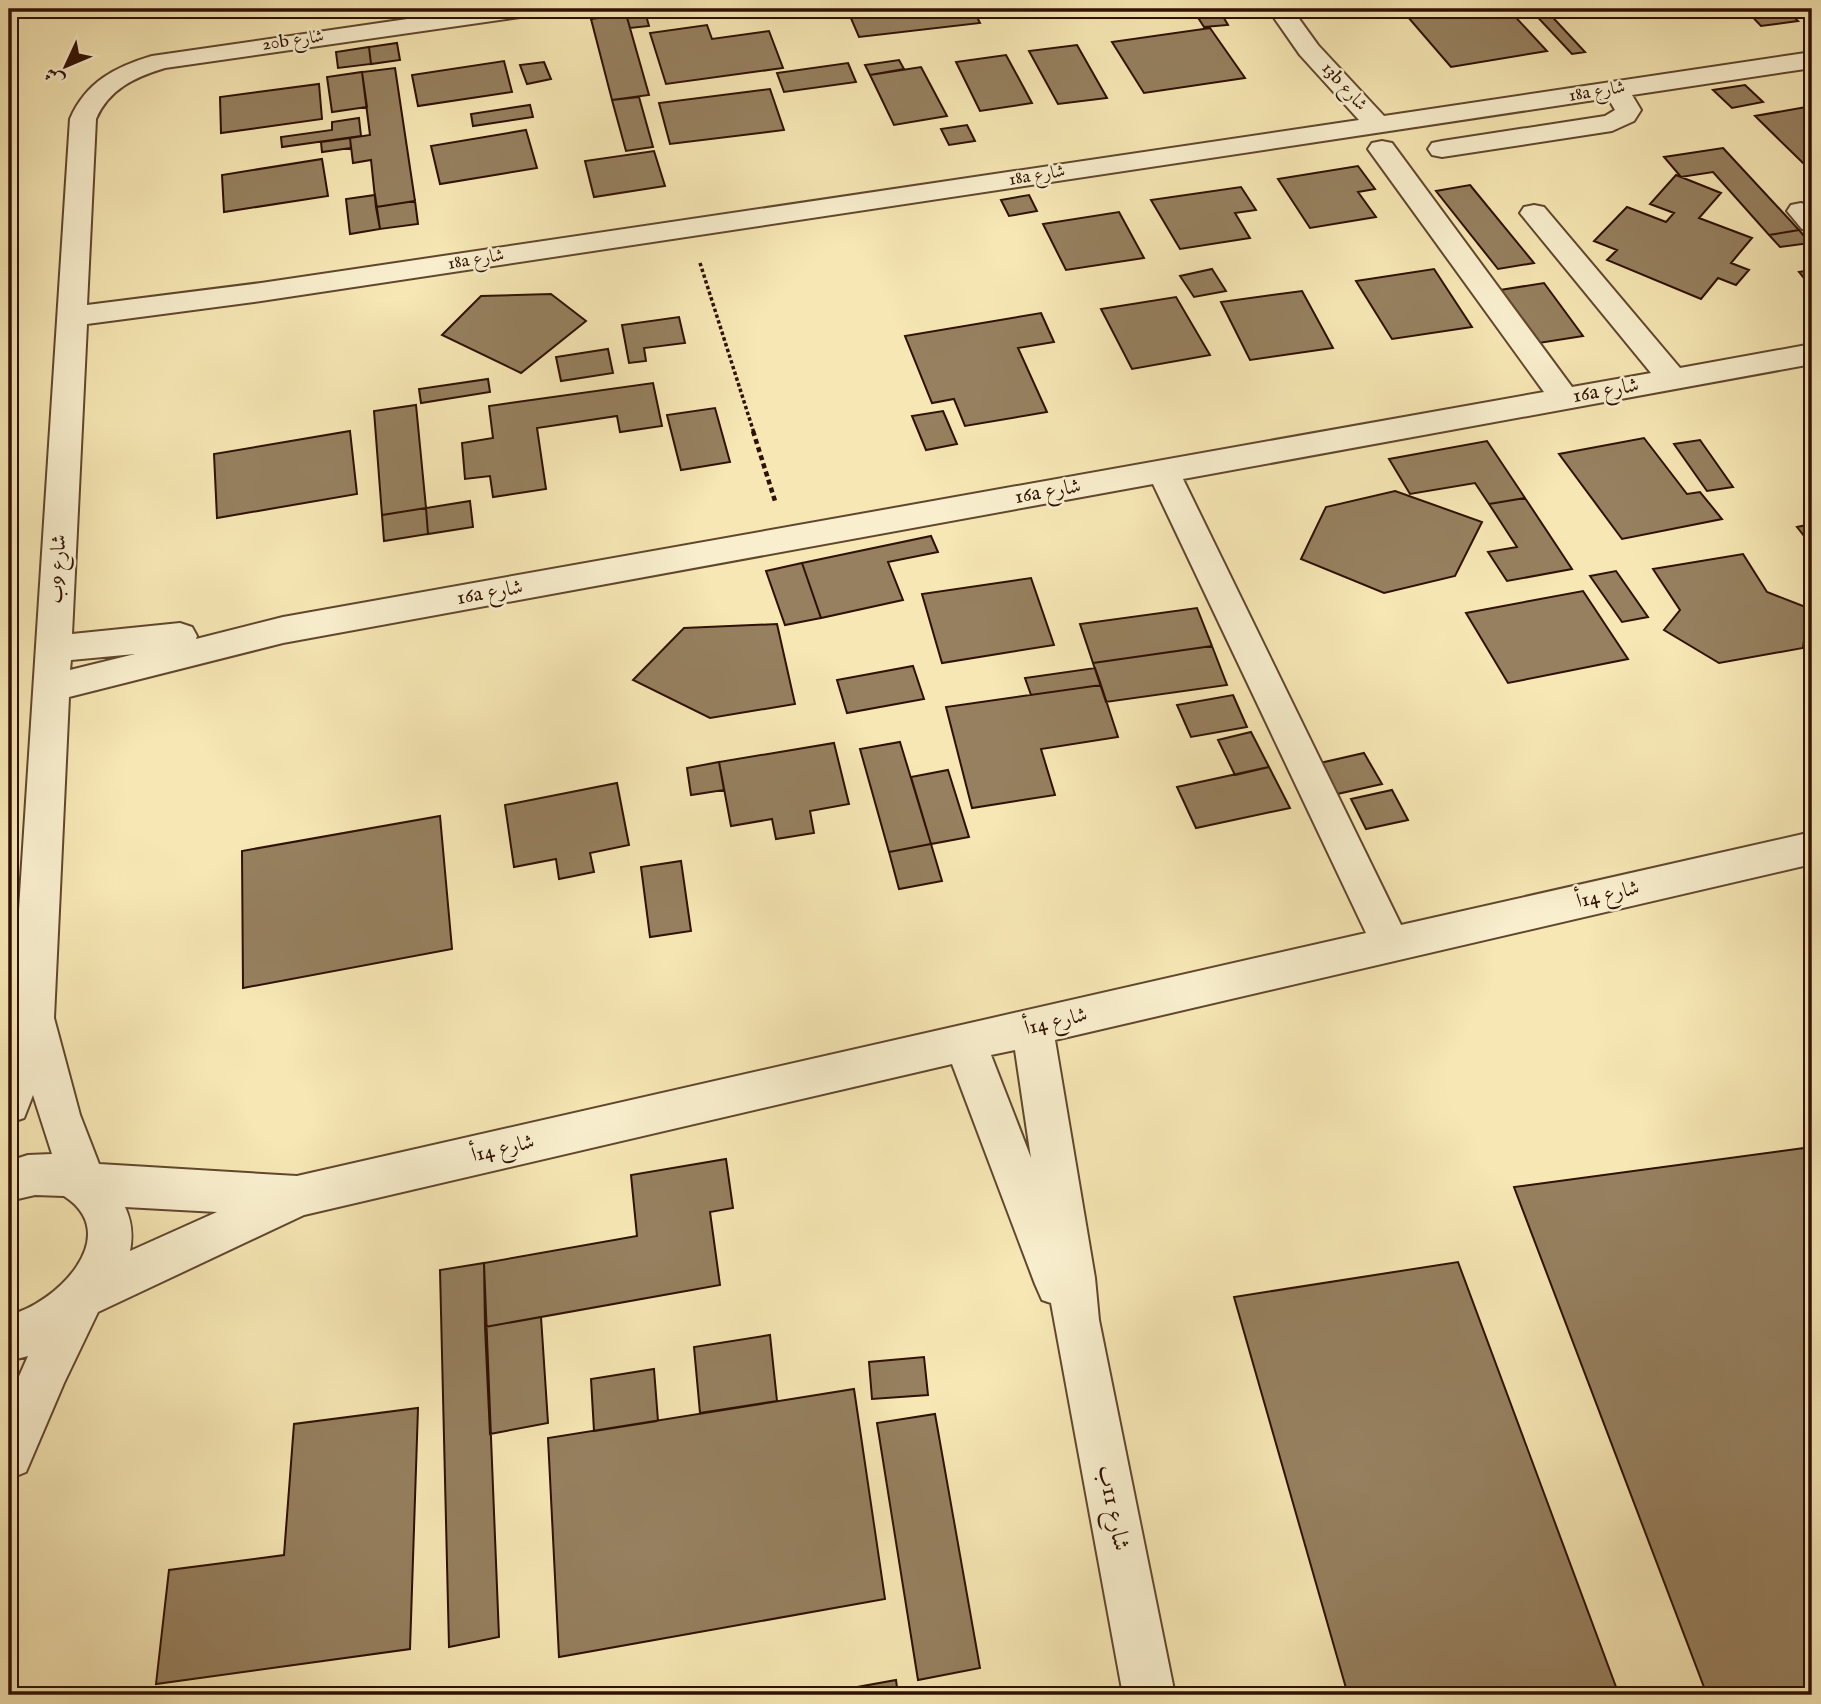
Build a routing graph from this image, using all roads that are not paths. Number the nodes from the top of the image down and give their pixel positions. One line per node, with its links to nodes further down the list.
1 (527, 9): 6 (street, 20b شارع)
2 (1280, 9): 3 (street, 13b شارع)
3 (1309, 50): 7 (street, 13b شارع); 8 (street, 13b شارع)
4 (1812, 60): 5 (street, 18a شارع)
5 (1615, 89): 8 (street, 18a شارع); 9 (street)
6 (83, 119): 11 (street, شارع 9ب)
7 (1351, 129): 8 (street, 18a شارع); 11 (street, 18a شارع)
8 (1380, 137): 14 (street, 13b شارع)
9 (1442, 149)
10 (1534, 213): 13 (street)
11 (71, 328): 17 (street, شارع 9ب)
12 (1812, 354): 13 (street, 16a شارع)
13 (1674, 379): 14 (street, 16a شارع)
14 (1564, 398): 15 (street, 16a شارع)
15 (1163, 471): 16 (street, 16a شارع); 20 (street)
16 (284, 630): 17 (street, 16a شارع); 18 (street, 16a شارع)
17 (53, 649): 18 (street, شارع 9ب)
18 (51, 688): 21 (street, شارع 9ب)
19 (1812, 848): 20 (street, شارع 14أ)
20 (1391, 944): 22 (street, شارع 14أ)
21 (33, 1018): 24 (street, شارع 9ب); 26 (street, شارع 9ب)
22 (1032, 1027): 23 (street, شارع 14أ); 29 (street, شارع 11ب)
23 (965, 1043): 27 (street, شارع 14أ); 29 (street, شارع 11ب)
24 (9, 1104)
25 (9, 1181): 26 (street, شارع 14أ)
26 (85, 1184): 27 (street, شارع 14أ); 28 (street, شارع 9ب)
27 (299, 1196): 28 (street, شارع 14أ)
28 (83, 1296): 30 (street); 31 (street)
29 (1076, 1321): 32 (street, شارع 11ب)
30 (9, 1338)
31 (9, 1455)
32 (1149, 1695)

